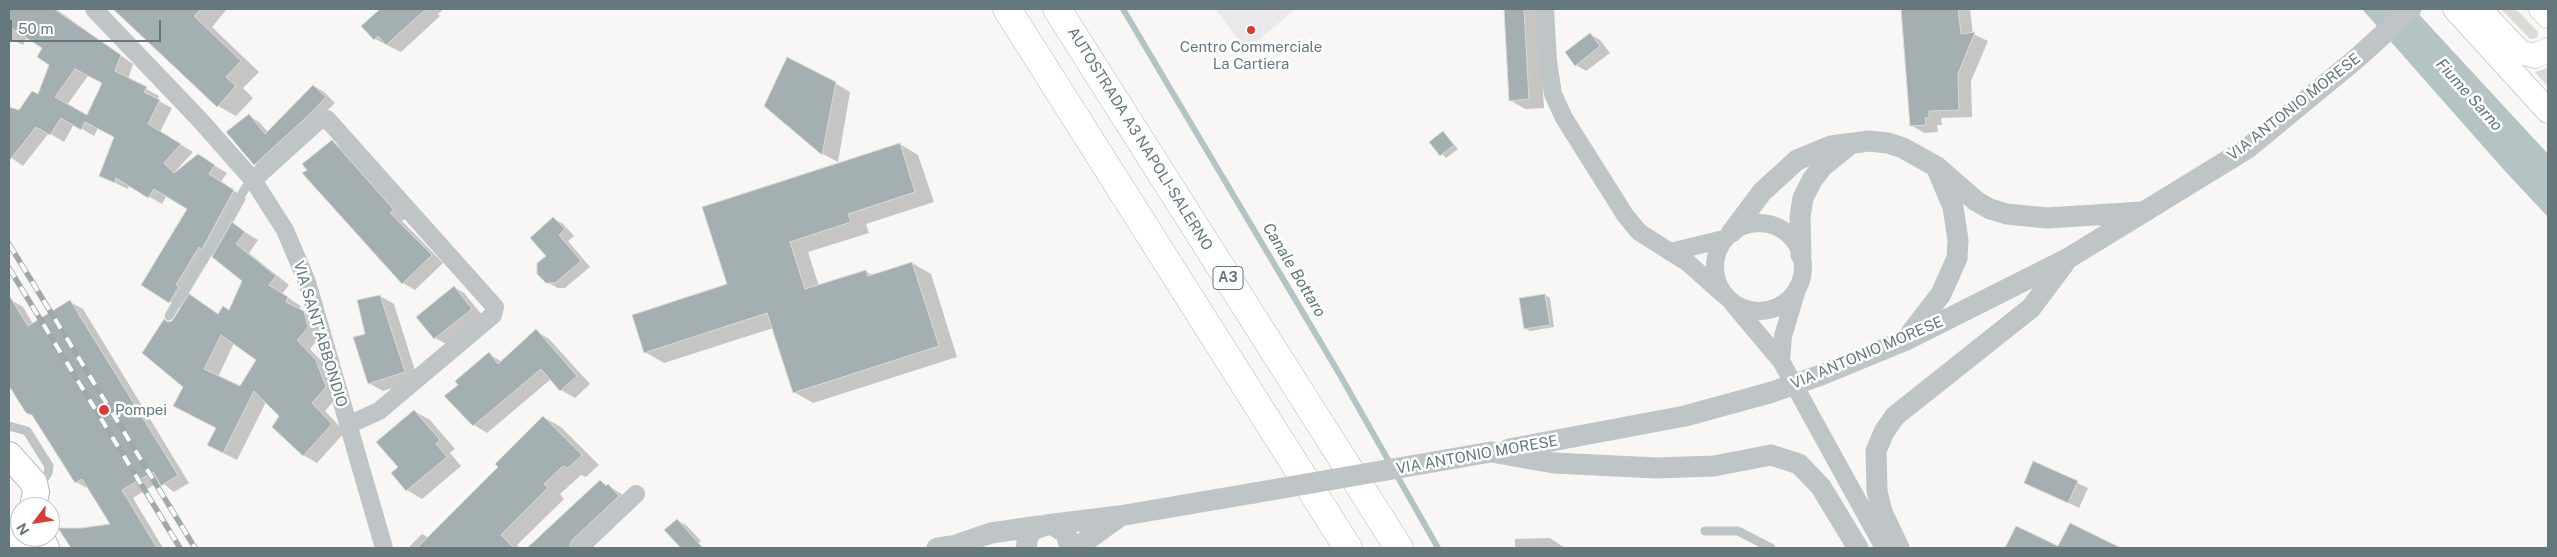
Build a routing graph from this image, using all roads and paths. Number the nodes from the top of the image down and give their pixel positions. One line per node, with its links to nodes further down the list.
1 (94, 9): 17 (street, VIA SANT'ABBONDIO)
2 (1007, 9): 46 (highway)
3 (1057, 9): 47 (highway, AUTOSTRADA A3 NAPOLI-SALERNO / A3)
4 (1546, 9): 20 (street)
5 (2411, 9): 18 (street, VIA ANTONIO MORESE)
6 (2454, 9): 11 (main road)
7 (2472, 9): 11 (main road)
8 (2479, 9): 13 (main road)
9 (2541, 9): 10 (main road)
10 (2548, 16)
11 (2481, 35): 13 (main road); 14 (main road)
12 (2548, 50): 13 (main road)
13 (2520, 52)
14 (2548, 111)
15 (1852, 143): 16 (street); 19 (street); 21 (street)
16 (1937, 167): 18 (street); 26 (street)
17 (253, 180): 25 (lane); 28 (street, VIA SANT'ABBONDIO); 28 (street)
18 (2145, 212): 22 (street, VIA ANTONIO MORESE)
19 (1728, 236): 20 (street); 21 (street); 24 (street)
20 (1670, 252): 24 (street)
21 (1801, 255): 23 (street)
22 (2067, 259): 26 (street, VIA ANTONIO MORESE); 50 (street)
23 (1797, 290): 24 (street); 27 (street)
24 (1729, 299): 27 (street)
25 (169, 316)
26 (1906, 340): 30 (street, VIA ANTONIO MORESE, bridge)
27 (1781, 361): 50 (street)
28 (348, 425): 41 (street, VIA SANT'ABBONDIO)
29 (9, 426): 34 (lane)
30 (1491, 452): 35 (street, VIA ANTONIO MORESE, bridge); 49 (street)
31 (9, 456): 33 (main road)
32 (636, 494): 42 (street)
33 (31, 497)
34 (36, 497)
35 (1119, 516): 36 (street, VIA ANTONIO MORESE); 45 (street, VIA ANTONIO MORESE)
36 (1042, 526): 39 (street, VIA ANTONIO MORESE); 43 (street); 44 (street)
37 (9, 531): 40 (main road)
38 (1705, 531): 48 (lane)
39 (955, 547)
40 (26, 548)
41 (384, 548)
42 (579, 548)
43 (1026, 548)
44 (1070, 548)
45 (1076, 548)
46 (1348, 548)
47 (1399, 548)
48 (1771, 548)
49 (1858, 548)
50 (1898, 548)

